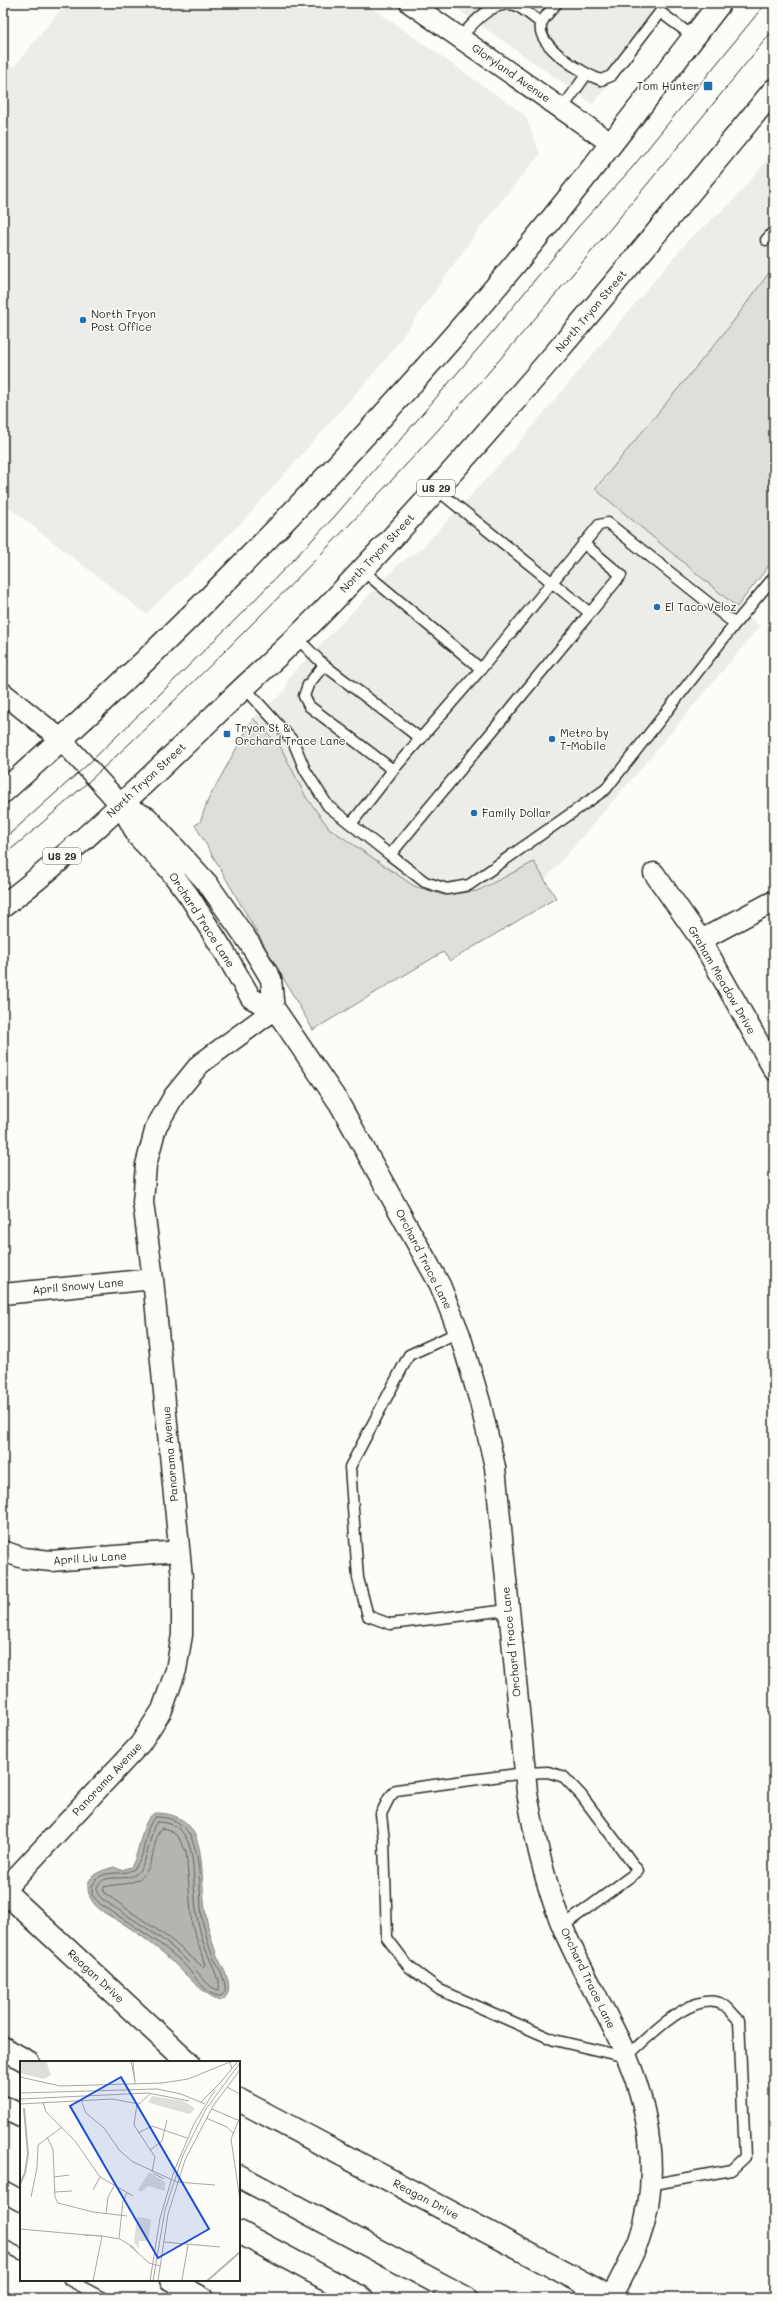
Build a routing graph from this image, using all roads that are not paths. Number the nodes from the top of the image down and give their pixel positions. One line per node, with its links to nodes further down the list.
1 (410, 3): 7 (street, Gloryland Avenue)
2 (557, 3): 5 (lane)
3 (720, 3): 6 (main road)
4 (659, 7): 6 (lane); 8 (lane)
5 (541, 23): 7 (lane); 8 (lane)
6 (694, 37): 11 (main road)
7 (460, 38): 10 (street, Gloryland Avenue)
8 (586, 75): 10 (lane)
9 (773, 93): 14 (main road, North Tryon Street / US 29)
10 (562, 109): 11 (street, Gloryland Avenue)
11 (612, 144): 27 (main road)
12 (774, 231): 13 (lane)
13 (766, 240)
14 (436, 489): 16 (main road, North Tryon Street / US 29); 18 (lane)
15 (583, 543): 18 (lane); 19 (lane); 20 (lane)
16 (362, 570): 21 (main road, North Tryon Street / US 29); 23 (lane)
17 (774, 577): 20 (lane)
18 (552, 582): 19 (lane); 23 (lane)
19 (590, 613): 32 (lane)
20 (735, 624): 32 (lane)
21 (296, 637): 22 (lane); 24 (main road, North Tryon Street / US 29)
22 (324, 665): 26 (lane); 28 (lane)
23 (481, 669): 26 (lane)
24 (244, 687): 30 (main road, North Tryon Street / US 29); 31 (lane)
25 (3, 693): 27 (street, Orchard Trace Lane)
26 (421, 739): 28 (lane)
27 (62, 740): 29 (main road); 30 (street, Orchard Trace Lane)
28 (393, 770): 31 (lane)
29 (3, 792)
30 (121, 805): 35 (main road, North Tryon Street / US 29); 37 (street, Orchard Trace Lane); 37 (street, Orchard Trace Lane)
31 (351, 824): 32 (lane)
32 (390, 855)
33 (654, 873): 36 (street, Graham Meadow Drive)
34 (774, 901): 36 (street)
35 (3, 906)
36 (701, 940): 38 (street, Graham Meadow Drive)
37 (274, 1010): 39 (street, Panorama Avenue); 41 (street, Orchard Trace Lane)
38 (774, 1070)
39 (153, 1279): 40 (street, April Snowy Lane); 43 (street, Panorama Avenue)
40 (3, 1294)
41 (459, 1332): 44 (street, Orchard Trace Lane); 44 (lane)
42 (3, 1550): 43 (street, April Liu Lane)
43 (179, 1551): 46 (street, Panorama Avenue)
44 (508, 1610): 45 (street, Orchard Trace Lane)
45 (525, 1773): 47 (street, Orchard Trace Lane); 47 (lane); 49 (lane)
46 (3, 1890): 51 (main road, Reagan Drive)
47 (563, 1926): 49 (street, Orchard Trace Lane)
48 (3, 2048): 50 (main road)
49 (626, 2056): 56 (street, Orchard Trace Lane); 56 (lane)
50 (26, 2061)
51 (187, 2061)
52 (240, 2101): 68 (main road, Reagan Drive)
53 (3, 2107): 54 (main road)
54 (20, 2116)
55 (240, 2177): 67 (main road)
56 (650, 2185): 68 (street, Orchard Trace Lane)
57 (3, 2191): 58 (street)
58 (20, 2200)
59 (240, 2233): 66 (main road)
60 (3, 2245): 61 (lane)
61 (20, 2254)
62 (71, 2281): 65 (lane)
63 (172, 2281): 64 (street)
64 (200, 2297)
65 (103, 2298)
66 (362, 2298)
67 (466, 2298)
68 (612, 2298)

